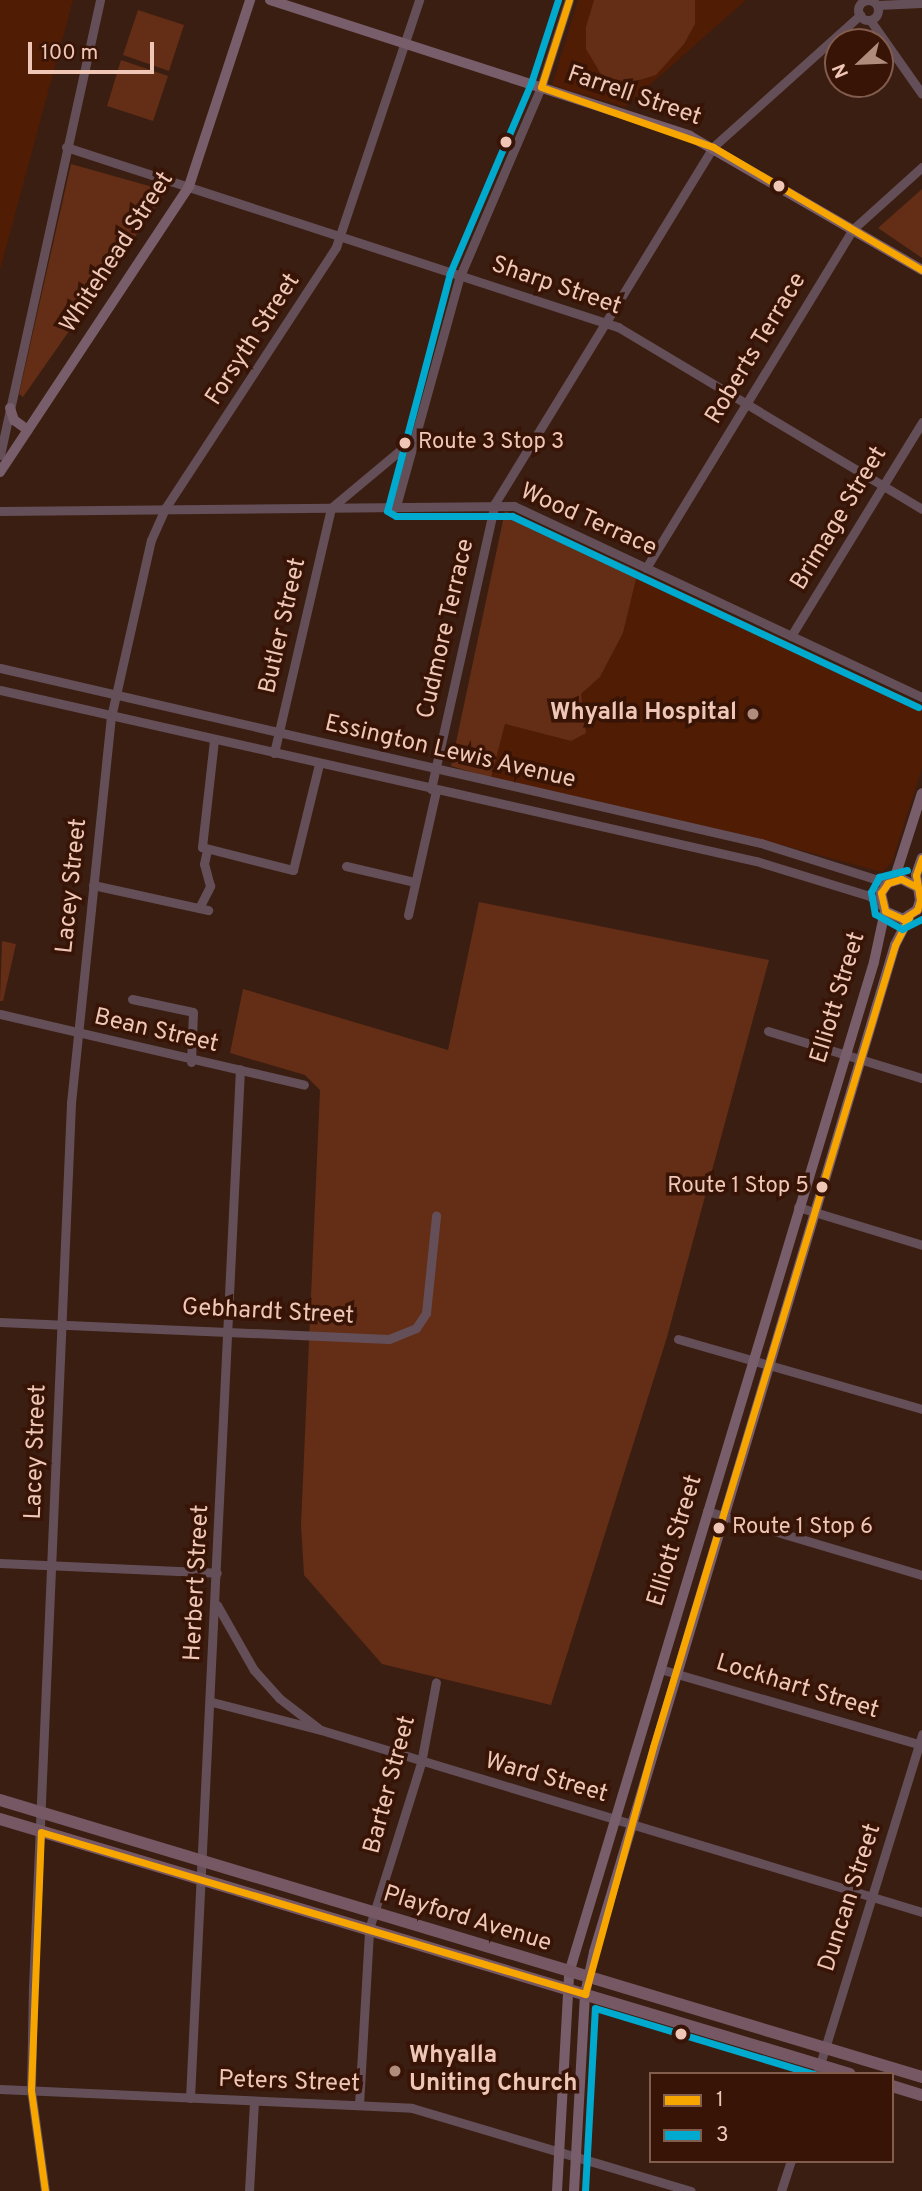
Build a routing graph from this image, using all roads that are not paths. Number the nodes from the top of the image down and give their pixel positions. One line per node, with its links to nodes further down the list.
1 (100, 0): 14 (street)
2 (250, 0): 17 (main road, Whitehead Street)
3 (270, 0): 11 (main road, Farrell Street)
4 (419, 0): 11 (street, Forsyth Street)
5 (569, 0): 12 (street)
6 (866, 0): 8 (street); 9 (street)
7 (922, 3): 8 (street)
8 (877, 5): 10 (street)
9 (860, 15): 10 (street); 15 (street, Cudmore Terrace)
10 (870, 20): 13 (street)
11 (404, 44): 12 (main road, Farrell Street); 19 (street, Forsyth Street)
12 (541, 87): 15 (main road, Farrell Street); 21 (street)
13 (922, 94)
14 (66, 147): 17 (street, Sharp Street); 24 (street)
15 (713, 147): 18 (main road, Farrell Street); 22 (street, Cudmore Terrace)
16 (922, 167): 18 (street, Roberts Terrace)
17 (189, 186): 19 (street, Sharp Street); 26 (main road, Whitehead Street)
18 (852, 230): 20 (main road, Farrell Street); 23 (street, Roberts Terrace)
19 (340, 236): 21 (street, Sharp Street); 33 (street, Forsyth Street)
20 (922, 270)
21 (460, 275): 22 (street, Sharp Street); 27 (street)
22 (607, 323): 23 (street, Sharp Street); 31 (street, Cudmore Terrace)
23 (745, 404): 30 (street, Sharp Street); 37 (street, Roberts Terrace)
24 (10, 408): 26 (main road); 28 (street)
25 (922, 422): 30 (street, Brimage Street)
26 (28, 430): 29 (main road, Whitehead Street)
27 (411, 441): 32 (street); 34 (street)
28 (0, 455)
29 (0, 472)
30 (882, 486): 35 (street, Sharp Street); 38 (street, Brimage Street)
31 (495, 503): 32 (street, Wood Terrace); 37 (street, Wood Terrace); 48 (street, Cudmore Terrace)
32 (396, 506): 34 (street, Wood Terrace)
33 (166, 507): 34 (street, Wood Terrace); 36 (street, Wood Terrace); 41 (street, Forsyth Street)
34 (331, 508): 44 (street, Butler Street)
35 (922, 509)
36 (0, 511)
37 (646, 568): 38 (street, Wood Terrace)
38 (792, 636): 42 (street, Wood Terrace)
39 (0, 668): 41 (street, Essington Lewis Avenue)
40 (0, 690): 43 (street, Essington Lewis Avenue)
41 (116, 696): 43 (street, Lacey Street); 44 (street, Essington Lewis Avenue)
42 (922, 697)
43 (111, 717): 45 (street, Essington Lewis Avenue); 56 (street, Lacey Street)
44 (279, 732): 46 (street, Butler Street); 48 (street, Essington Lewis Avenue)
45 (214, 740): 46 (street, Essington Lewis Avenue); 51 (street)
46 (275, 753): 47 (street, Essington Lewis Avenue)
47 (319, 764): 49 (street, Essington Lewis Avenue); 51 (street)
48 (435, 770): 49 (street, Cudmore Terrace); 55 (street, Essington Lewis Avenue)
49 (433, 790): 54 (street, Cudmore Terrace); 58 (street, Essington Lewis Avenue)
50 (922, 793): 55 (main road)
51 (207, 850): 56 (street)
52 (922, 858): 57 (main road)
53 (346, 866): 54 (street)
54 (415, 881): 59 (street, Cudmore Terrace)
55 (891, 881): 57 (main road); 58 (main road)
56 (93, 885): 64 (street, Lacey Street)
57 (920, 892): 60 (main road)
58 (883, 908): 60 (main road); 65 (main road, Elliott Street)
59 (408, 915)
60 (915, 915): 66 (main road, Elliott Street)
61 (132, 999): 67 (street)
62 (0, 1014): 64 (street, Bean Street)
63 (768, 1031): 65 (street)
64 (76, 1033): 67 (street, Bean Street); 76 (street, Lacey Street)
65 (844, 1055): 66 (street); 71 (main road, Elliott Street)
66 (862, 1059): 69 (street); 72 (main road, Elliott Street)
67 (191, 1062): 68 (street, Bean Street)
68 (240, 1069): 70 (street, Bean Street); 77 (street, Herbert Street)
69 (922, 1077)
70 (304, 1085)
71 (799, 1207): 72 (street); 79 (main road, Elliott Street)
72 (815, 1212): 74 (street); 80 (main road, Elliott Street)
73 (436, 1216): 77 (street, Gebhardt Street)
74 (922, 1245)
75 (0, 1322): 76 (street, Gebhardt Street)
76 (62, 1323): 77 (street, Gebhardt Street); 85 (street, Lacey Street)
77 (229, 1329): 86 (street, Herbert Street)
78 (678, 1339): 79 (street)
79 (753, 1361): 80 (street); 82 (main road, Elliott Street)
80 (769, 1364): 81 (street); 83 (main road, Elliott Street)
81 (922, 1409)
82 (707, 1511): 83 (street); 89 (main road, Elliott Street)
83 (723, 1516): 87 (street); 90 (main road, Elliott Street)
84 (0, 1563): 85 (street)
85 (52, 1565): 86 (street); 98 (street, Lacey Street)
86 (218, 1573): 88 (street, Herbert Street)
87 (922, 1575)
88 (217, 1604): 92 (street, Herbert Street); 93 (street, Ward Street)
89 (660, 1668): 90 (street, Lockhart Street); 100 (main road, Elliott Street)
90 (676, 1672): 95 (street, Lockhart Street); 101 (main road, Elliott Street)
91 (436, 1682): 96 (street, Barter Street)
92 (212, 1702): 93 (street, Ward Street); 103 (street, Herbert Street)
93 (321, 1730): 96 (street, Ward Street)
94 (922, 1734): 95 (street, Duncan Street)
95 (920, 1745): 105 (street, Duncan Street)
96 (421, 1763): 100 (street, Ward Street); 107 (street, Barter Street)
97 (0, 1800): 98 (highway, Playford Avenue)
98 (41, 1811): 102 (street, Lacey Street); 103 (highway, Playford Avenue)
99 (0, 1819): 102 (highway, Playford Avenue)
100 (614, 1819): 101 (street, Ward Street); 111 (main road, Elliott Street)
101 (631, 1825): 105 (street, Ward Street); 112 (main road, Elliott Street)
102 (41, 1832): 104 (highway, Playford Avenue); 123 (street, Lacey Street)
103 (203, 1861): 104 (street, Herbert Street); 107 (highway, Playford Avenue)
104 (201, 1880): 108 (highway, Playford Avenue); 125 (street, Herbert Street)
105 (871, 1897): 106 (street, Ward Street); 117 (street, Duncan Street)
106 (922, 1912)
107 (373, 1913): 108 (street, Barter Street); 109 (highway, Playford Avenue)
108 (369, 1929): 110 (highway, Playford Avenue); 127 (street, Barter Street)
109 (472, 1943): 110 (highway); 111 (highway, Playford Avenue)
110 (468, 1959): 113 (highway, Playford Avenue)
111 (569, 1973): 112 (highway, Playford Avenue); 113 (main road, Elliott Street)
112 (588, 1979): 114 (main road, Elliott Street); 115 (highway, Playford Avenue)
113 (566, 1989): 114 (highway, Playford Avenue); 128 (main road, Elliott Street)
114 (586, 1994): 116 (highway, Playford Avenue); 129 (main road, Elliott Street)
115 (706, 2014): 116 (highway); 117 (highway, Playford Avenue)
116 (701, 2029): 118 (highway, Playford Avenue)
117 (824, 2049): 118 (street, Duncan Street); 120 (highway, Playford Avenue)
118 (819, 2069): 119 (highway, Playford Avenue)
119 (838, 2072)
120 (922, 2077)
121 (894, 2087): 124 (highway)
122 (0, 2089): 123 (street, Peters Street)
123 (31, 2090): 125 (street, Peters Street); 131 (street, Lacey Street)
124 (922, 2095)
125 (190, 2098): 126 (street, Peters Street)
126 (254, 2102): 127 (street, Peters Street); 132 (street)
127 (359, 2105): 128 (street, Peters Street)
128 (558, 2150): 129 (street, Peters Street); 133 (main road, Elliott Street)
129 (575, 2156): 134 (main road, Elliott Street); 135 (street, Peters Street)
130 (790, 2163): 136 (street)
131 (45, 2191)
132 (249, 2191)
133 (557, 2191)
134 (574, 2191)
135 (691, 2191)
136 (781, 2191)

